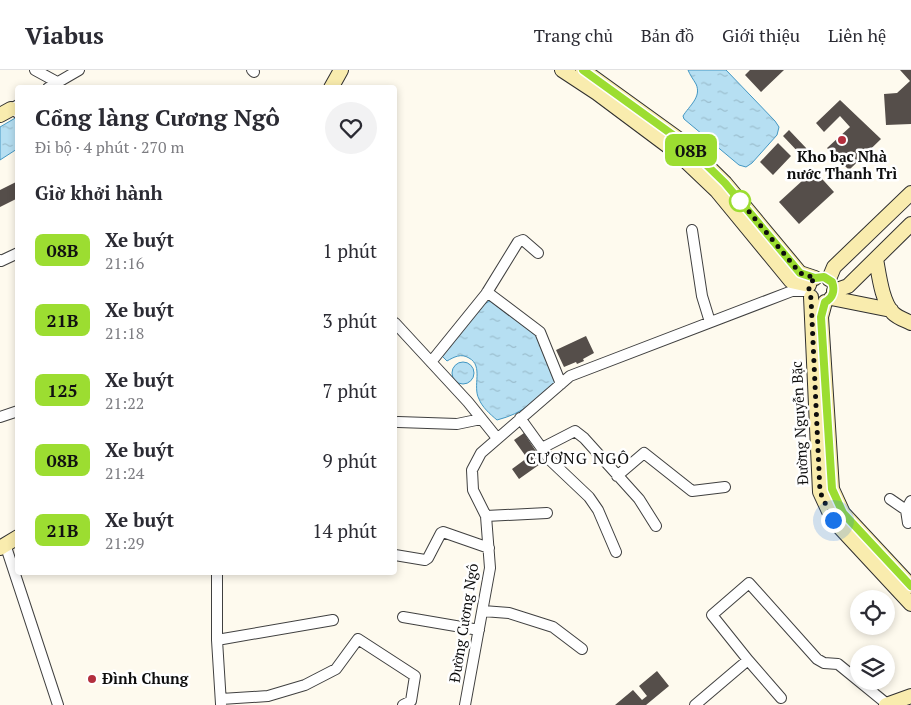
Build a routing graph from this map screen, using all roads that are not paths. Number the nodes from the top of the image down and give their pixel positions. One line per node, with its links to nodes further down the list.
1 (35, 70): 6 (street)
2 (79, 70): 6 (street)
3 (341, 70): 7 (main road)
4 (562, 70): 8 (main road)
5 (583, 70): 8 (main road)
6 (52, 85)
7 (333, 85)
8 (705, 171): 16 (main road)
9 (911, 193): 16 (main road)
10 (911, 224): 14 (main road)
11 (692, 230): 19 (street)
12 (538, 253): 17 (street)
13 (15, 254): 15 (street)
14 (876, 259): 16 (main road); 18 (main road)
15 (0, 260)
16 (820, 290): 18 (main road); 19 (street, Đường Cương Ngô); 35 (main road, Đường Nguyễn Bặc)
17 (487, 292): 22 (street); 23 (street)
18 (891, 310): 20 (main road)
19 (710, 322): 23 (street, Đường Cương Ngô)
20 (911, 323)
21 (397, 325): 22 (street)
22 (431, 362): 26 (street)
23 (561, 384): 27 (street, Đường Cương Ngô)
24 (15, 412): 25 (street)
25 (0, 417)
26 (481, 418): 28 (street); 29 (street)
27 (520, 418): 29 (street, Đường Cương Ngô); 30 (street)
28 (398, 422)
29 (497, 438): 37 (street, Đường Cương Ngô)
30 (542, 448): 31 (street); 43 (street)
31 (618, 476): 32 (street); 39 (street)
32 (725, 486)
33 (890, 500): 34 (street)
34 (908, 505): 38 (street)
35 (833, 507): 46 (main road, Đường Nguyễn Bặc); 47 (main road, Đường Nguyễn Bặc)
36 (547, 513): 37 (street)
37 (486, 516): 42 (street, Đường Cương Ngô)
38 (908, 523)
39 (656, 526)
40 (15, 539): 41 (main road)
41 (3, 546): 59 (street)
42 (489, 548): 44 (street); 48 (street, Đường Cương Ngô)
43 (616, 552)
44 (397, 555)
45 (216, 575): 52 (street)
46 (911, 586)
47 (911, 604)
48 (483, 610): 51 (street, Đường Cương Ngô); 53 (street)
49 (403, 617): 51 (street)
50 (333, 620): 52 (street)
51 (479, 630): 61 (street, Đường Cương Ngô)
52 (217, 640): 57 (street)
53 (582, 649)
54 (748, 660): 56 (street); 58 (street); 62 (street)
55 (911, 696): 58 (main road)
56 (782, 698)
57 (221, 702): 60 (street)
58 (886, 704)
59 (58, 705)
60 (403, 705)
61 (465, 705)
62 (695, 705)

